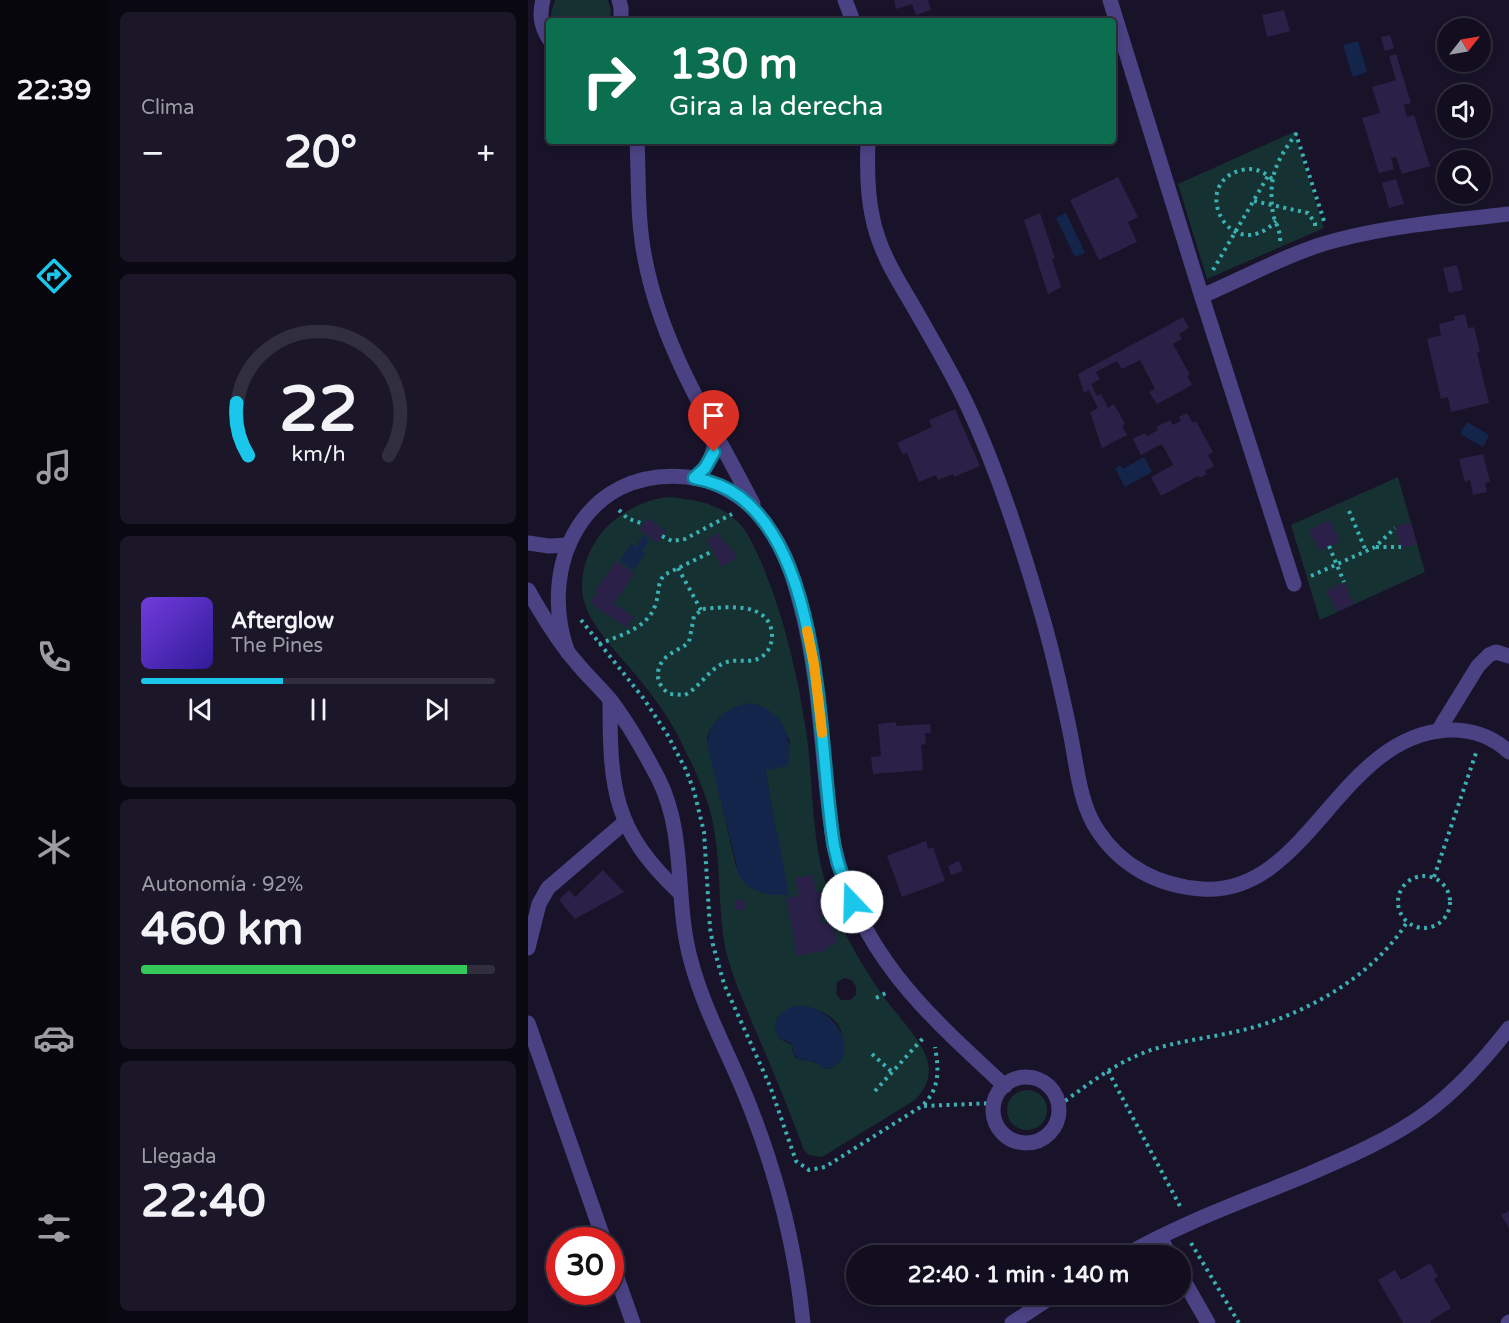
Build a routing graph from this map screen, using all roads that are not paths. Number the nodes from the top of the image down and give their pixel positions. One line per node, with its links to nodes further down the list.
1 (543, 0): 9 (street)
2 (619, 0): 5 (street)
3 (845, 0): 6 (street)
4 (1110, 0): 7 (street)
5 (621, 18)
6 (852, 18)
7 (1116, 18)
8 (1116, 19): 13 (street)
9 (546, 32)
10 (637, 144): 14 (street)
11 (868, 144): 24 (street)
12 (1509, 214): 13 (street)
13 (1201, 294): 19 (street)
14 (715, 433): 15 (street); 16 (street)
15 (694, 478): 16 (street); 18 (street)
16 (754, 509): 33 (street)
17 (528, 543): 18 (street)
18 (569, 545): 21 (street)
19 (1294, 584)
20 (528, 590): 21 (street)
21 (568, 653): 23 (street)
22 (1509, 656): 24 (street)
23 (610, 701): 26 (street); 29 (street)
24 (1438, 731): 25 (street)
25 (1509, 752)
26 (625, 822): 27 (street); 29 (street)
27 (548, 888): 28 (street); 30 (street)
28 (528, 892)
29 (680, 893): 42 (street)
30 (528, 948)
31 (528, 1023): 34 (street)
32 (1509, 1028): 35 (street)
33 (1005, 1086): 33 (street)
34 (599, 1227)
35 (1160, 1237): 36 (street); 37 (street)
36 (1145, 1245)
37 (1164, 1245)
38 (1191, 1293): 44 (street)
39 (624, 1298): 41 (street)
40 (1039, 1305): 43 (street)
41 (633, 1323)
42 (803, 1323)
43 (1012, 1323)
44 (1208, 1323)

